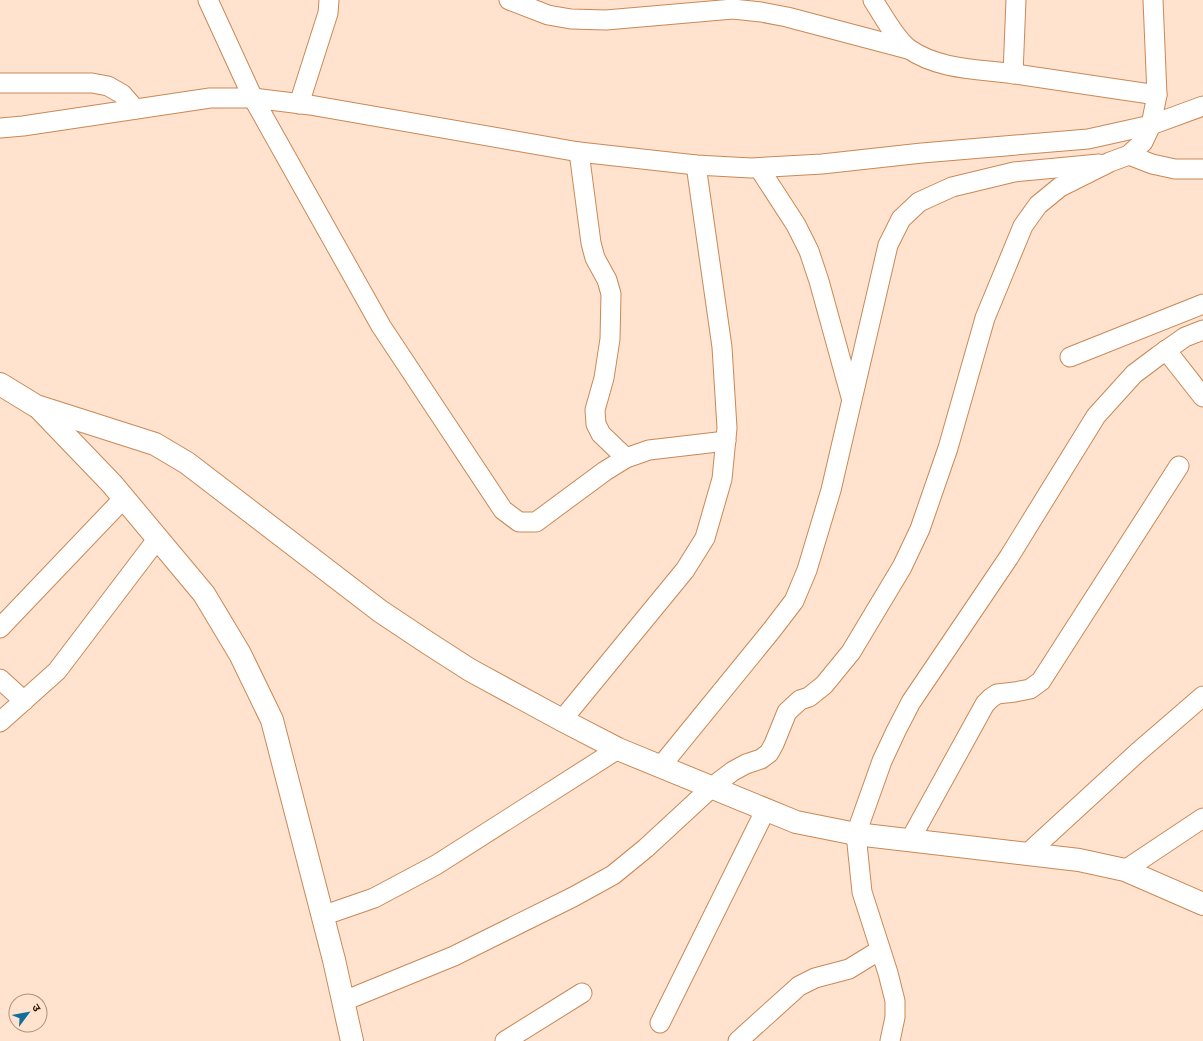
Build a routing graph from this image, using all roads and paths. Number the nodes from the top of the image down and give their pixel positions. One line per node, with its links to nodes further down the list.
1 (208, 0): 11 (street)
2 (329, 0): 12 (street)
3 (510, 0): 7 (street)
4 (873, 0): 7 (street)
5 (1016, 0): 8 (street)
6 (1153, 0): 10 (street)
7 (908, 49): 8 (street)
8 (1013, 74): 10 (street)
9 (0, 83): 14 (street)
10 (1157, 95): 15 (street)
11 (253, 98): 12 (street); 14 (street); 32 (street)
12 (299, 104): 17 (street)
13 (1203, 106): 15 (street)
14 (135, 109): 16 (street)
15 (1151, 125): 18 (street); 21 (street)
16 (0, 128)
17 (579, 152): 20 (street); 32 (street)
18 (1129, 156): 19 (street); 22 (street)
19 (1110, 162): 29 (street); 44 (street)
20 (696, 165): 21 (street); 31 (street)
21 (759, 168): 29 (street)
22 (1203, 169)
23 (1203, 304): 26 (street)
24 (1203, 330): 25 (street)
25 (1166, 350): 28 (street); 47 (street)
26 (1070, 357)
27 (0, 384): 30 (street)
28 (1203, 397)
29 (852, 400): 43 (street)
30 (36, 406): 34 (street); 40 (street)
31 (726, 441): 32 (street); 40 (street)
32 (626, 458)
33 (1179, 466): 48 (street)
34 (124, 498): 35 (street); 36 (street)
35 (158, 538): 39 (street); 52 (street)
36 (0, 628)
37 (0, 679): 39 (street)
38 (1203, 696): 49 (street)
39 (24, 701): 41 (street)
40 (562, 720): 42 (street)
41 (0, 722)
42 (618, 748): 43 (street); 52 (street)
43 (661, 766): 44 (street)
44 (712, 787): 45 (street); 55 (street)
45 (766, 809): 47 (street); 56 (street)
46 (1203, 818): 50 (street)
47 (856, 834): 48 (street); 53 (street)
48 (910, 840): 49 (street)
49 (1027, 854): 50 (street)
50 (1124, 870): 51 (street)
51 (1203, 904)
52 (322, 916): 55 (street)
53 (880, 950): 59 (street); 60 (street)
54 (582, 993): 58 (street)
55 (344, 1001): 57 (street)
56 (660, 1023)
57 (352, 1041)
58 (505, 1041)
59 (738, 1041)
60 (890, 1041)

